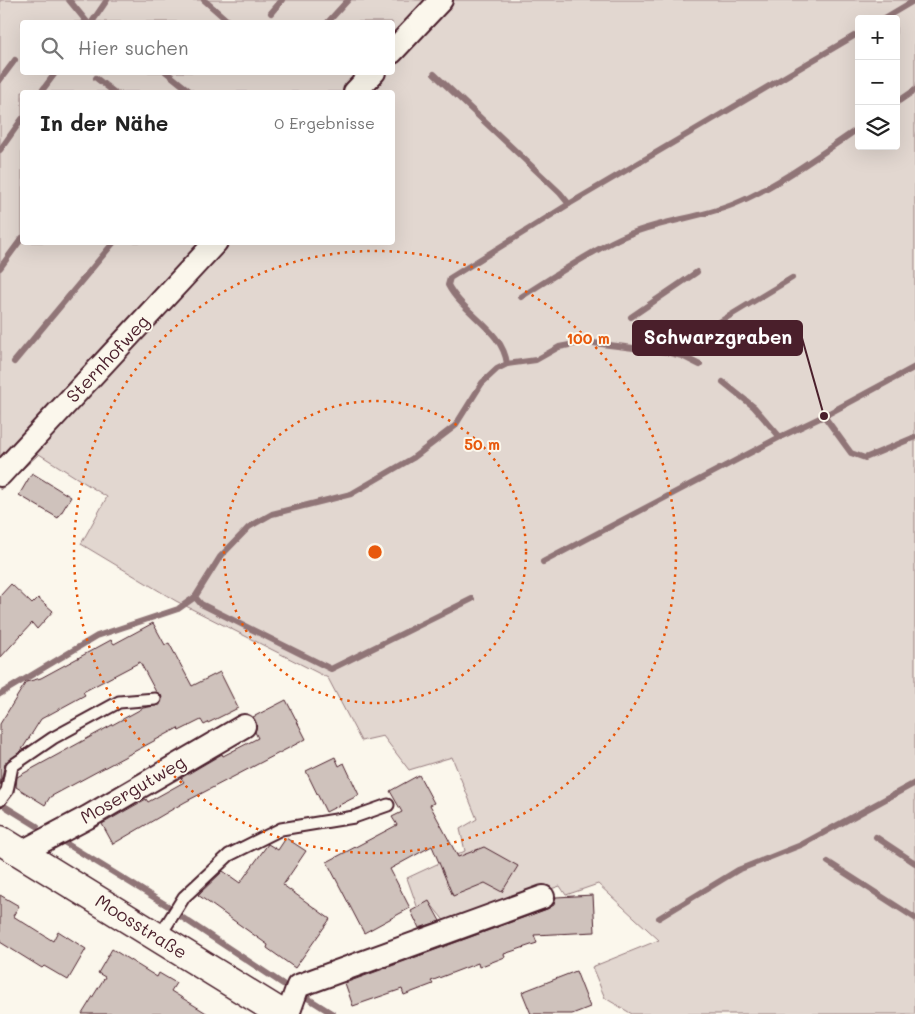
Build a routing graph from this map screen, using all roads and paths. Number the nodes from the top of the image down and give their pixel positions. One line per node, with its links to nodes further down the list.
1 (441, 0): 2 (street)
2 (395, 49)
3 (371, 75): 4 (street)
4 (357, 90)
5 (213, 245): 6 (street, Sternhofweg)
6 (0, 475)
7 (155, 699): 9 (lane)
8 (244, 726): 11 (street, Mosergutweg)
9 (0, 800)
10 (388, 805): 13 (lane)
11 (10, 847): 13 (street, Moosstraße)
12 (543, 897): 15 (street)
13 (159, 937): 14 (street, Moosstraße)
14 (282, 1014)
15 (288, 1014)

